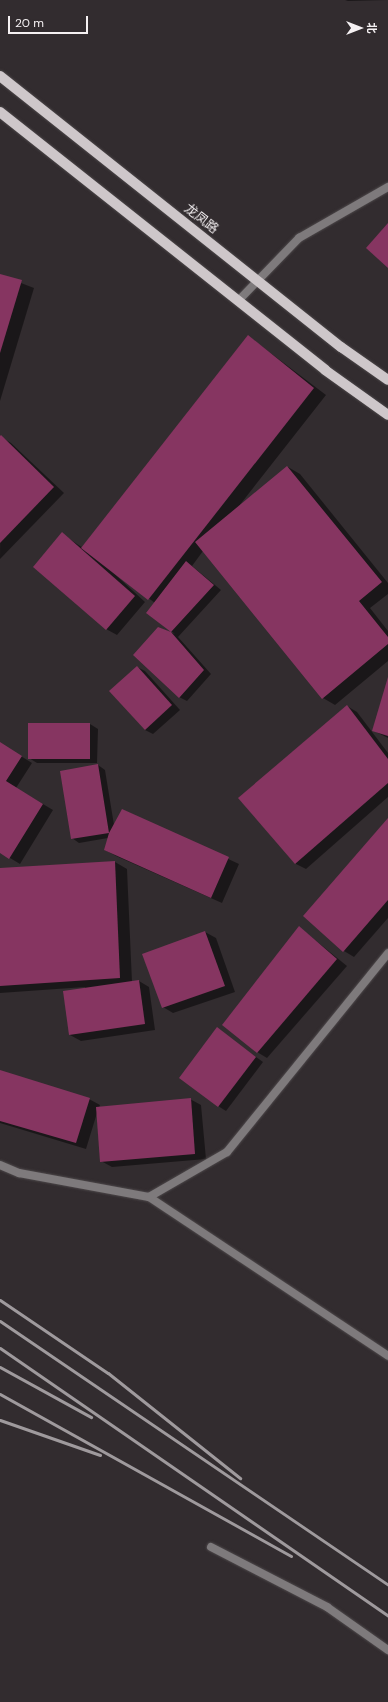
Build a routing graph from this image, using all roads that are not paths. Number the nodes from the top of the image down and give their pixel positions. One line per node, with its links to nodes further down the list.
1 (0, 76): 4 (main road, 龙凤路)
2 (0, 112): 5 (main road)
3 (388, 187): 4 (street)
4 (256, 279): 5 (street); 6 (main road, 龙凤路)
5 (238, 301): 7 (main road)
6 (388, 380)
7 (388, 415)
8 (388, 953): 10 (street)
9 (0, 1165): 10 (street)
10 (149, 1197): 11 (street)
11 (388, 1356)
12 (211, 1547): 13 (street)
13 (388, 1650)

